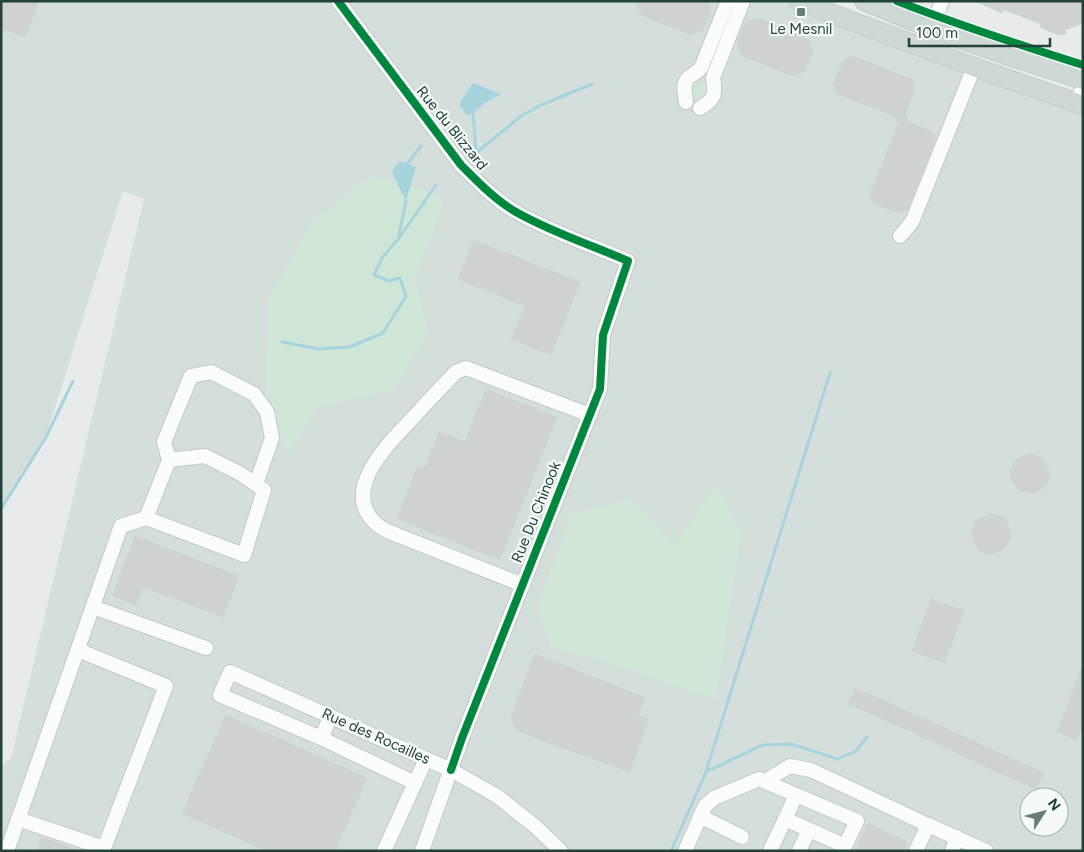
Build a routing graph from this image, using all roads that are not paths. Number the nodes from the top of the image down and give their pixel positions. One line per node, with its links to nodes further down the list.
1 (338, 1): 14 (street, Rue du Blizzard)
2 (728, 1): 11 (street)
3 (743, 1): 12 (street)
4 (798, 1): 8 (main road)
5 (864, 1): 7 (main road)
6 (942, 1): 7 (street)
7 (932, 29): 9 (main road)
8 (974, 67): 10 (main road); 13 (street)
9 (1083, 80)
10 (1081, 98)
11 (686, 102)
12 (700, 108)
13 (900, 236)
14 (628, 261): 15 (street, Rue Du Chinook)
15 (590, 415): 19 (street, Rue Du Chinook); 19 (street)
16 (169, 460): 17 (street); 17 (street); 18 (street)
17 (256, 484): 18 (street)
18 (146, 518): 20 (street)
19 (523, 585): 26 (street, Rue Du Chinook)
20 (93, 606): 21 (street); 22 (street)
21 (206, 648)
22 (78, 650): 31 (street); 37 (street)
23 (330, 716): 24 (street); 24 (street, Rue des Rocailles); 25 (street, Rue des Rocailles)
24 (321, 738): 28 (street)
25 (426, 759): 26 (street, Rue des Rocailles); 28 (street)
26 (451, 770): 40 (street, Rue Du Chinook); 41 (street, Rue des Rocailles)
27 (765, 781): 29 (street); 30 (street); 33 (street)
28 (415, 783): 39 (street)
29 (796, 795): 32 (street); 34 (street)
30 (700, 816): 35 (street); 42 (street)
31 (18, 819): 37 (street); 38 (street)
32 (785, 819): 34 (street); 43 (street)
33 (928, 825): 36 (street); 45 (street)
34 (809, 830): 44 (street)
35 (742, 837)
36 (958, 837): 46 (street); 47 (street)
37 (104, 850)
38 (7, 851)
39 (384, 851)
40 (422, 851)
41 (561, 851)
42 (684, 851)
43 (770, 851)
44 (799, 851)
45 (916, 851)
46 (952, 851)
47 (986, 851)

